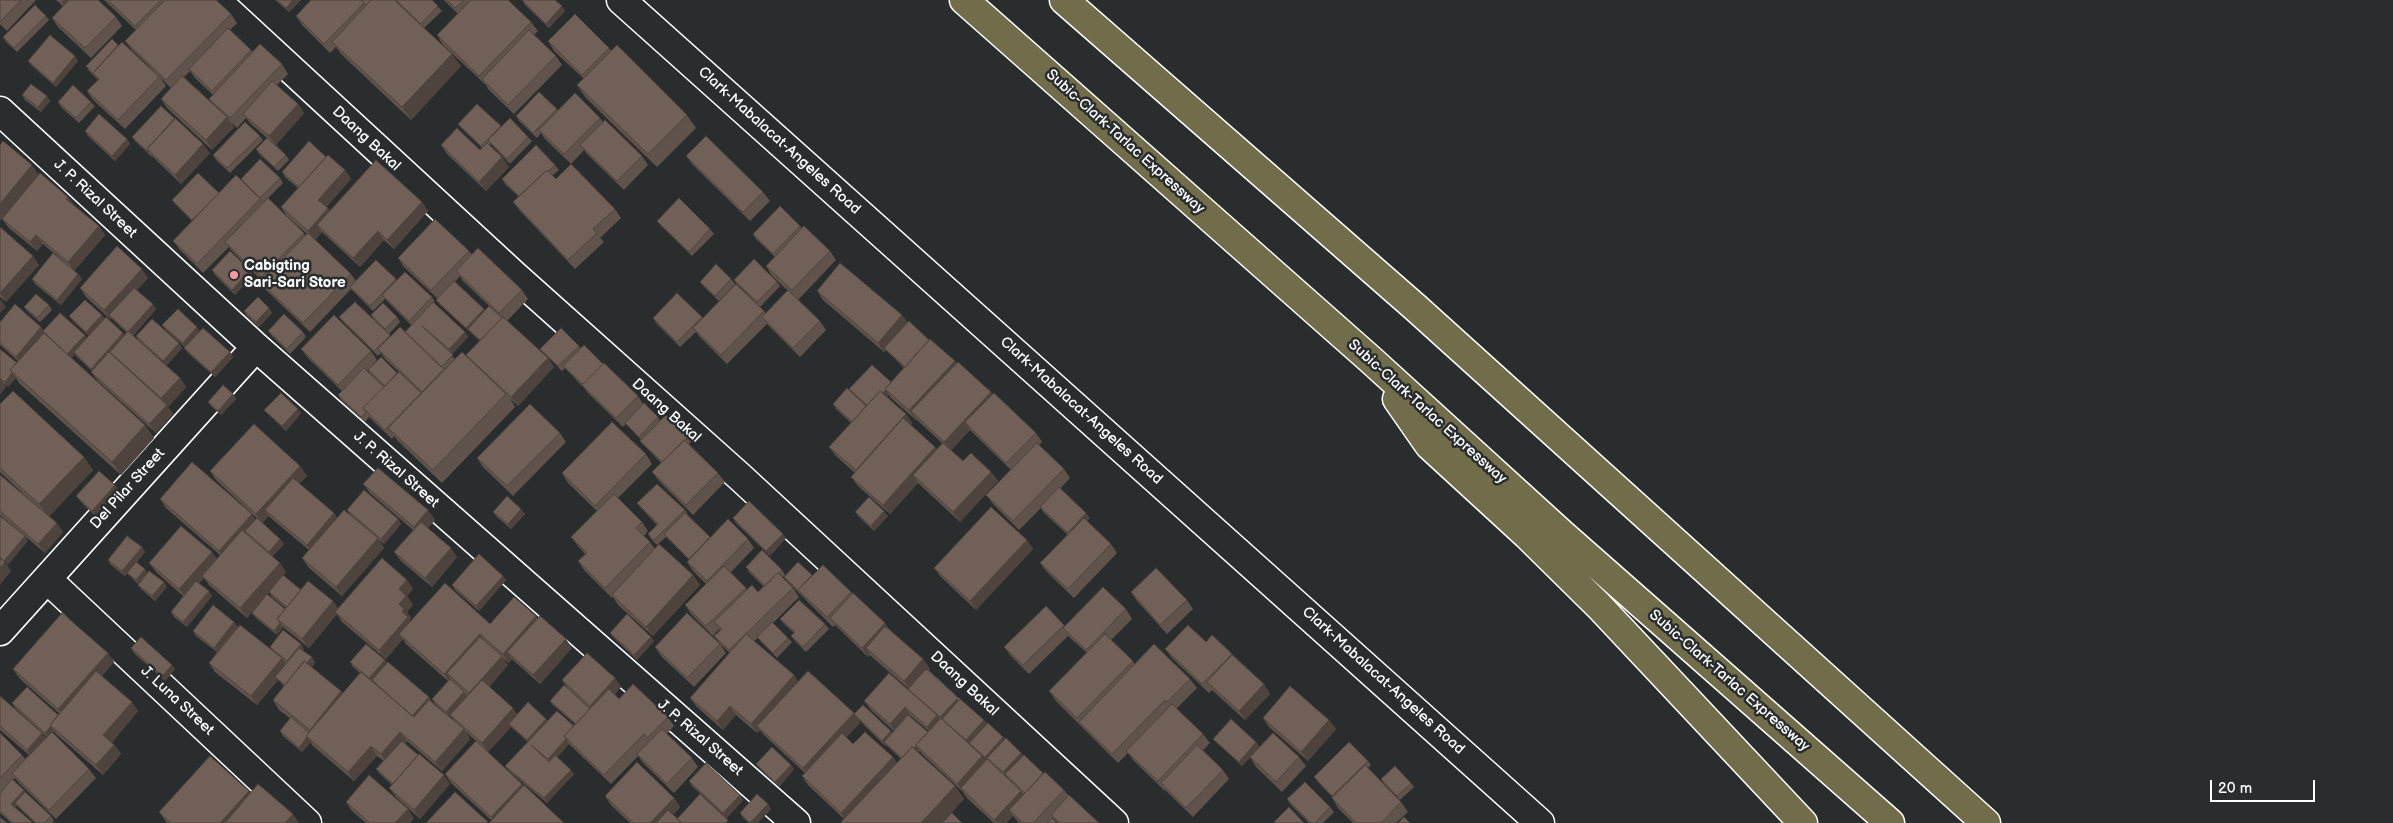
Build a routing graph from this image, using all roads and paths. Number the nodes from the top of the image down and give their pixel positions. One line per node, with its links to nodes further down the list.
1 (216, 0): 12 (street, Daang Bakal)
2 (621, 0): 13 (street, Clark-Mabalacat-Angeles Road)
3 (964, 0): 7 (highway, Subic-Clark-Tarlac Expressway)
4 (1064, 0): 16 (highway)
5 (3, 122): 6 (street, J. P. Rizal Street)
6 (256, 347): 8 (street, Del Pilar Street); 11 (street, J. P. Rizal Street)
7 (1371, 360): 14 (highway); 15 (highway, Subic-Clark-Tarlac Expressway)
8 (47, 580): 9 (street, Del Pilar Street); 10 (street, J. Luna Street)
9 (0, 631)
10 (307, 823)
11 (796, 823)
12 (1114, 823)
13 (1540, 823)
14 (1803, 823)
15 (1890, 823)
16 (1986, 823)

